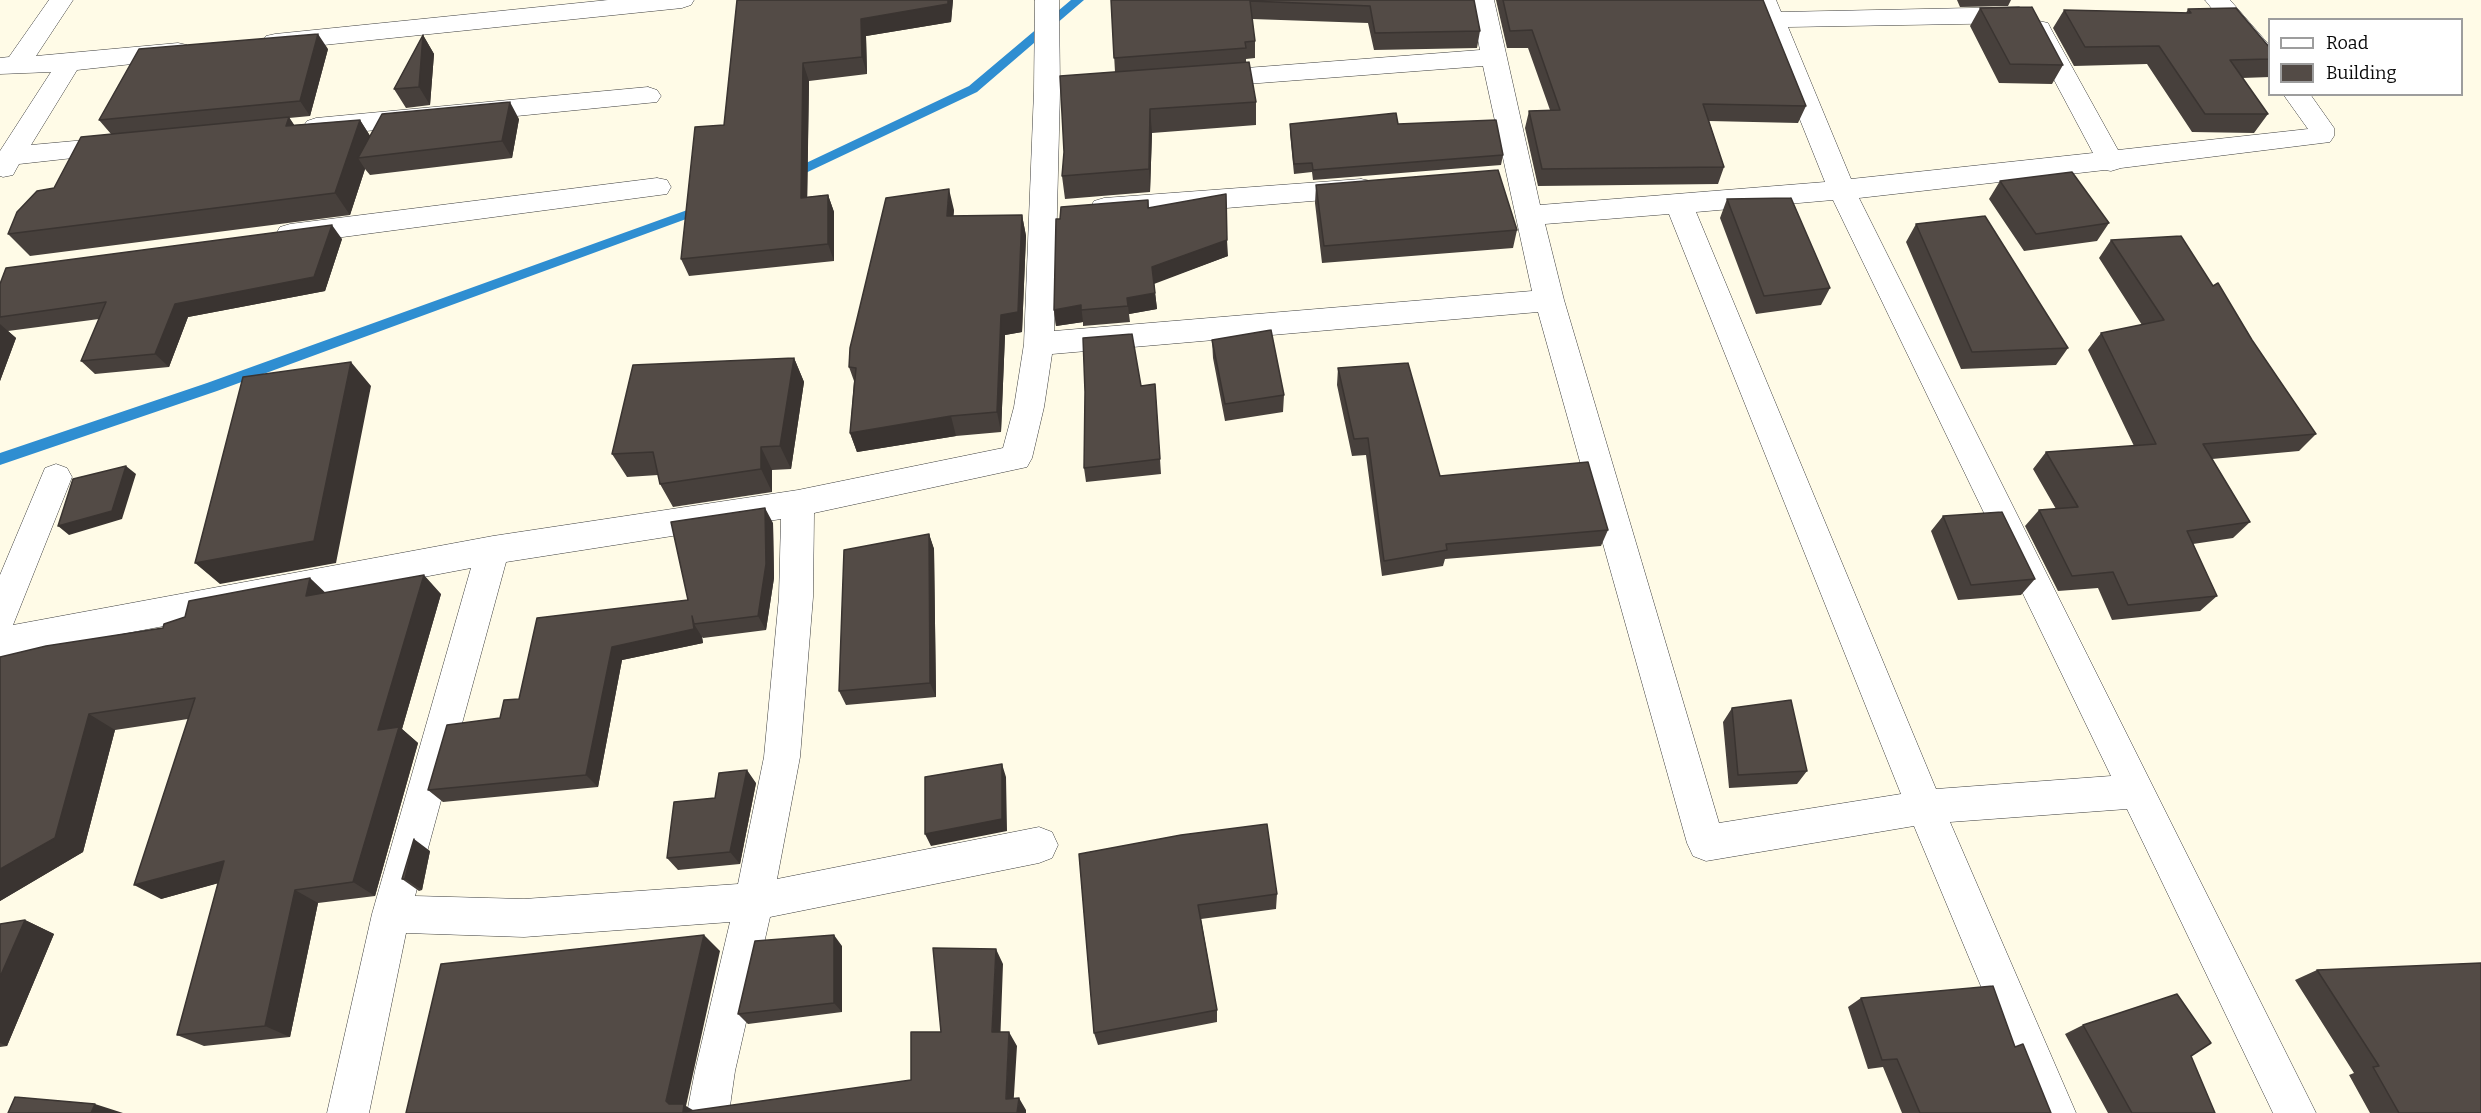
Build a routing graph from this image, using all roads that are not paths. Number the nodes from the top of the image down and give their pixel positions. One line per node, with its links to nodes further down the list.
1 (61, 0): 13 (street)
2 (682, 0): 8 (street)
3 (1482, 0): 10 (street)
4 (2217, 0): 11 (street)
5 (1047, 6): 25 (street)
6 (2027, 7): 7 (street); 19 (street)
7 (1768, 10): 23 (street)
8 (257, 43)
9 (198, 49): 12 (street)
10 (1495, 57): 14 (street); 26 (street)
11 (2268, 61)
12 (69, 63): 13 (street); 20 (street)
13 (9, 65)
14 (1188, 81)
15 (648, 96): 17 (street)
16 (2298, 96): 19 (street)
17 (295, 129)
18 (141, 144): 20 (street)
19 (2111, 162): 23 (street)
20 (6, 165)
21 (1388, 185): 25 (street)
22 (657, 187): 27 (street)
23 (1842, 190): 24 (street); 35 (street)
24 (1679, 204): 26 (street); 36 (street)
25 (1062, 212): 29 (street)
26 (1529, 216): 28 (street)
27 (261, 238)
28 (1549, 300): 29 (street); 36 (street)
29 (1040, 344): 31 (street)
30 (56, 477): 33 (street)
31 (798, 503): 32 (street); 38 (street)
32 (493, 550): 34 (street); 39 (street)
33 (0, 617)
34 (0, 642)
35 (2136, 791): 36 (street); 43 (street)
36 (1924, 807): 42 (street)
37 (1039, 845): 38 (street)
38 (754, 902): 39 (street); 41 (street)
39 (391, 914): 40 (street)
40 (348, 1113)
41 (708, 1113)
42 (2055, 1113)
43 (2295, 1113)

